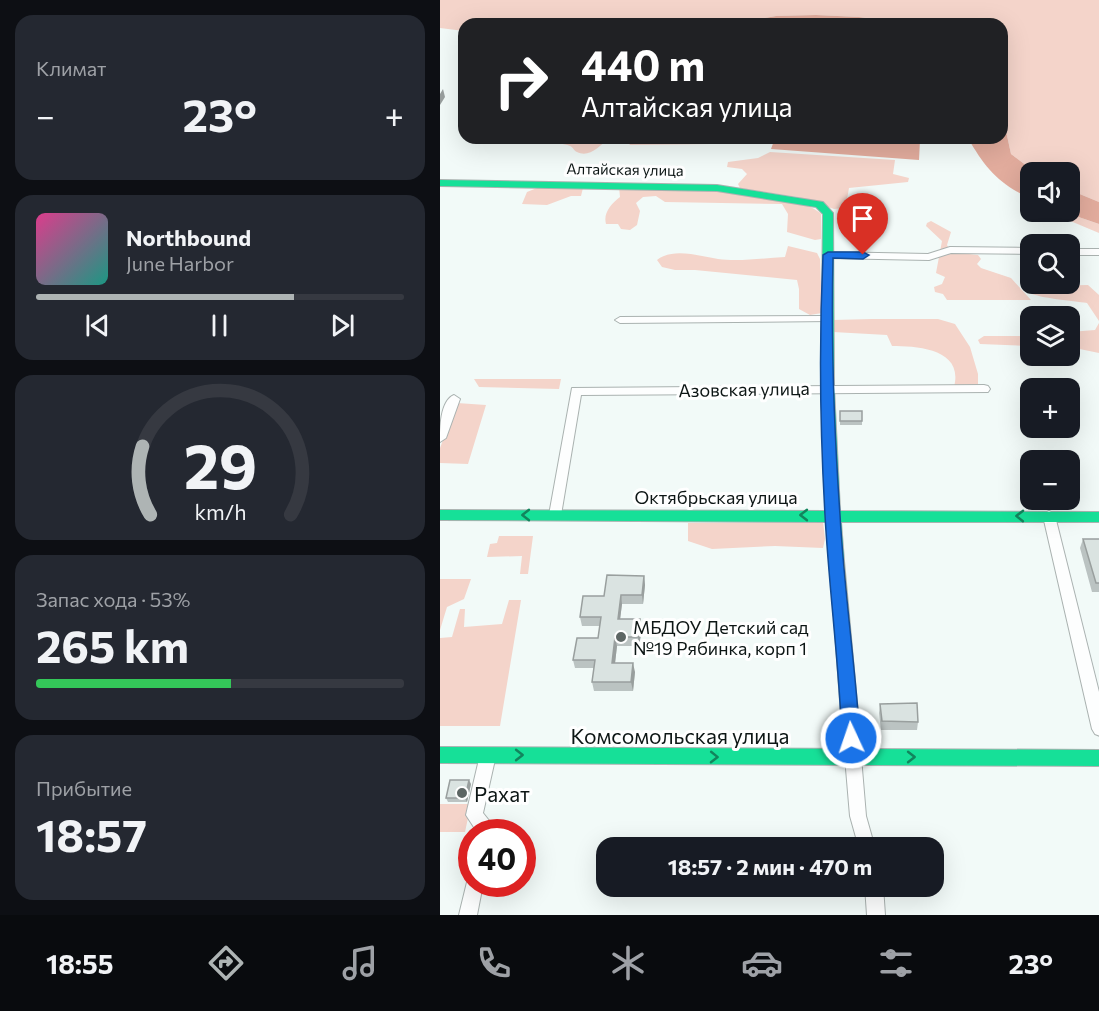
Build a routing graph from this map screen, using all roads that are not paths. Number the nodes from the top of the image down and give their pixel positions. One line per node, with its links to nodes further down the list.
1 (440, 183): 5 (street, Алтайская улица)
2 (1020, 251): 5 (street)
3 (1080, 252): 4 (street)
4 (1100, 252)
5 (828, 255): 6 (street)
6 (826, 319): 7 (street); 8 (street)
7 (620, 320)
8 (829, 388): 9 (street, Азовская улица); 13 (street, Азовская улица); 14 (street)
9 (984, 389)
10 (454, 399): 11 (street)
11 (440, 438)
12 (440, 515): 13 (street, Октябрьская улица, one-way to 12)
13 (555, 515): 14 (street, Октябрьская улица, one-way to 13)
14 (832, 516): 15 (street, Октябрьская улица, one-way to 14); 20 (street)
15 (1049, 516): 16 (street, Октябрьская улица); 17 (street)
16 (1100, 517)
17 (1100, 729)
18 (440, 755): 19 (street, Комсомольская улица)
19 (488, 755): 20 (street, Комсомольская улица, one-way to 20); 22 (street)
20 (853, 757): 21 (street, Комсомольская улица, one-way to 21); 23 (street)
21 (1100, 758)
22 (477, 819)
23 (864, 837)
24 (471, 897): 26 (street)
25 (875, 897): 27 (street)
26 (468, 915)
27 (876, 915)

